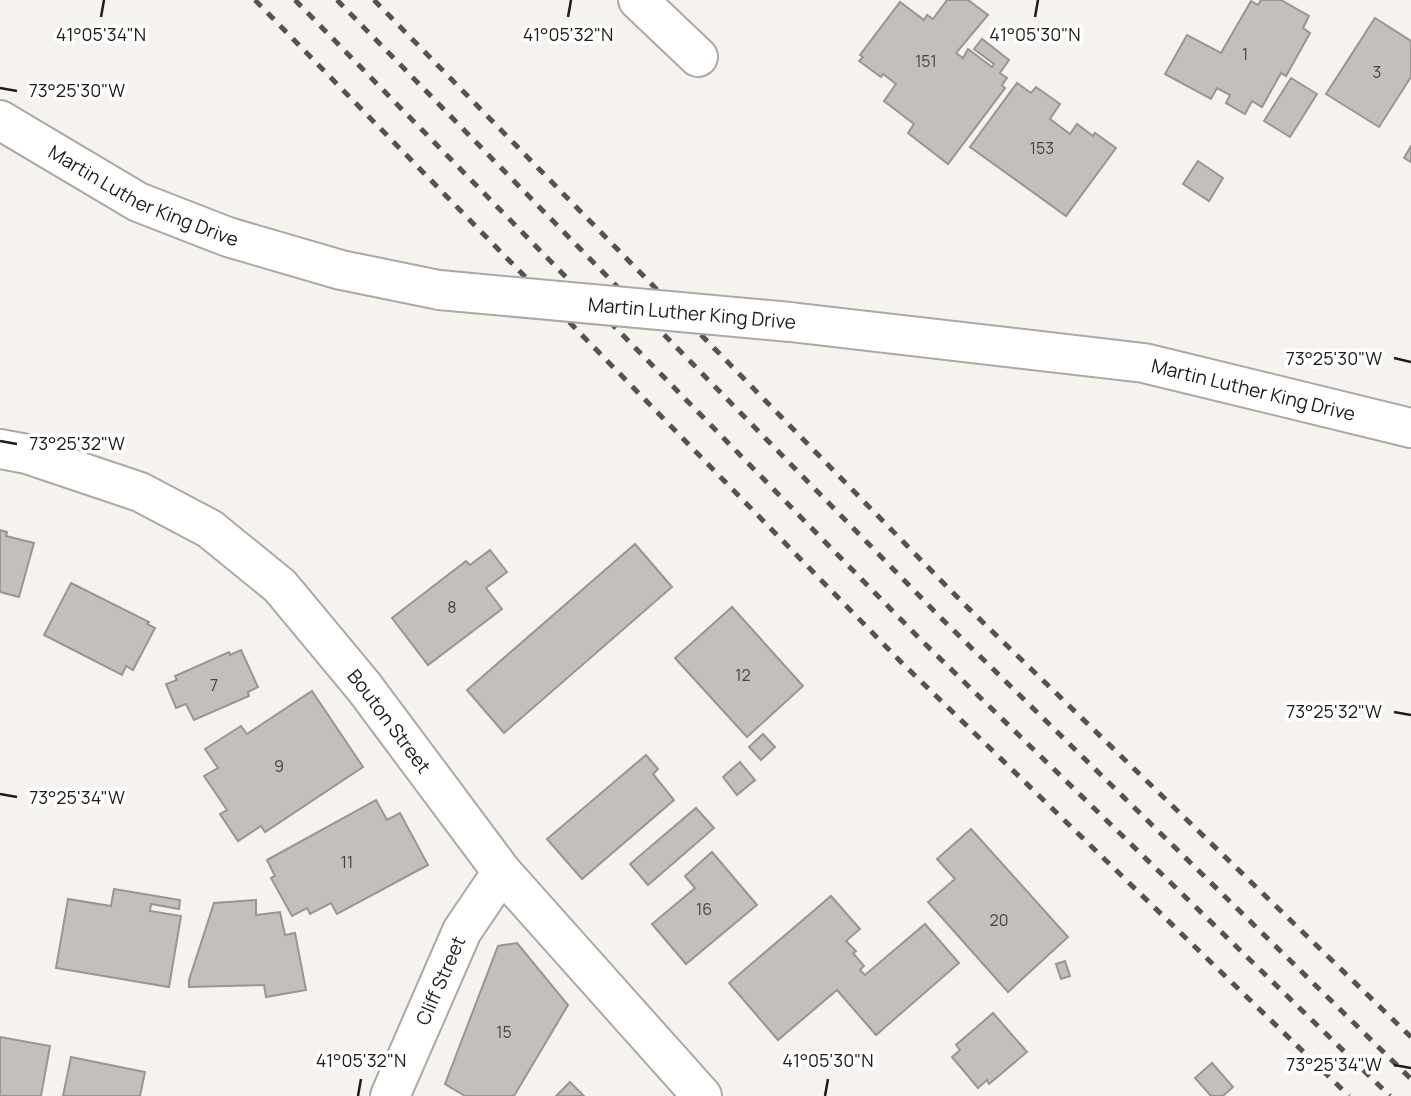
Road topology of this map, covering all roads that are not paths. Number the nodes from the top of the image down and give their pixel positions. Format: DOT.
graph roads {
  1 [pos="638,0"];
  2 [pos="698,57"];
  3 [pos="0,120"];
  4 [pos="1411,428"];
  5 [pos="0,449"];
  6 [pos="502,872"];
  7 [pos="390,1096"];
  8 [pos="702,1096"];
  1 -- 2 [label="main road"];
  3 -- 4 [label="main road, Martin Luther King Drive, bridge"];
  5 -- 6 [label="main road, Bouton Street"];
  6 -- 7 [label="main road, Cliff Street"];
  6 -- 8 [label="main road, Bouton Street"];
}
